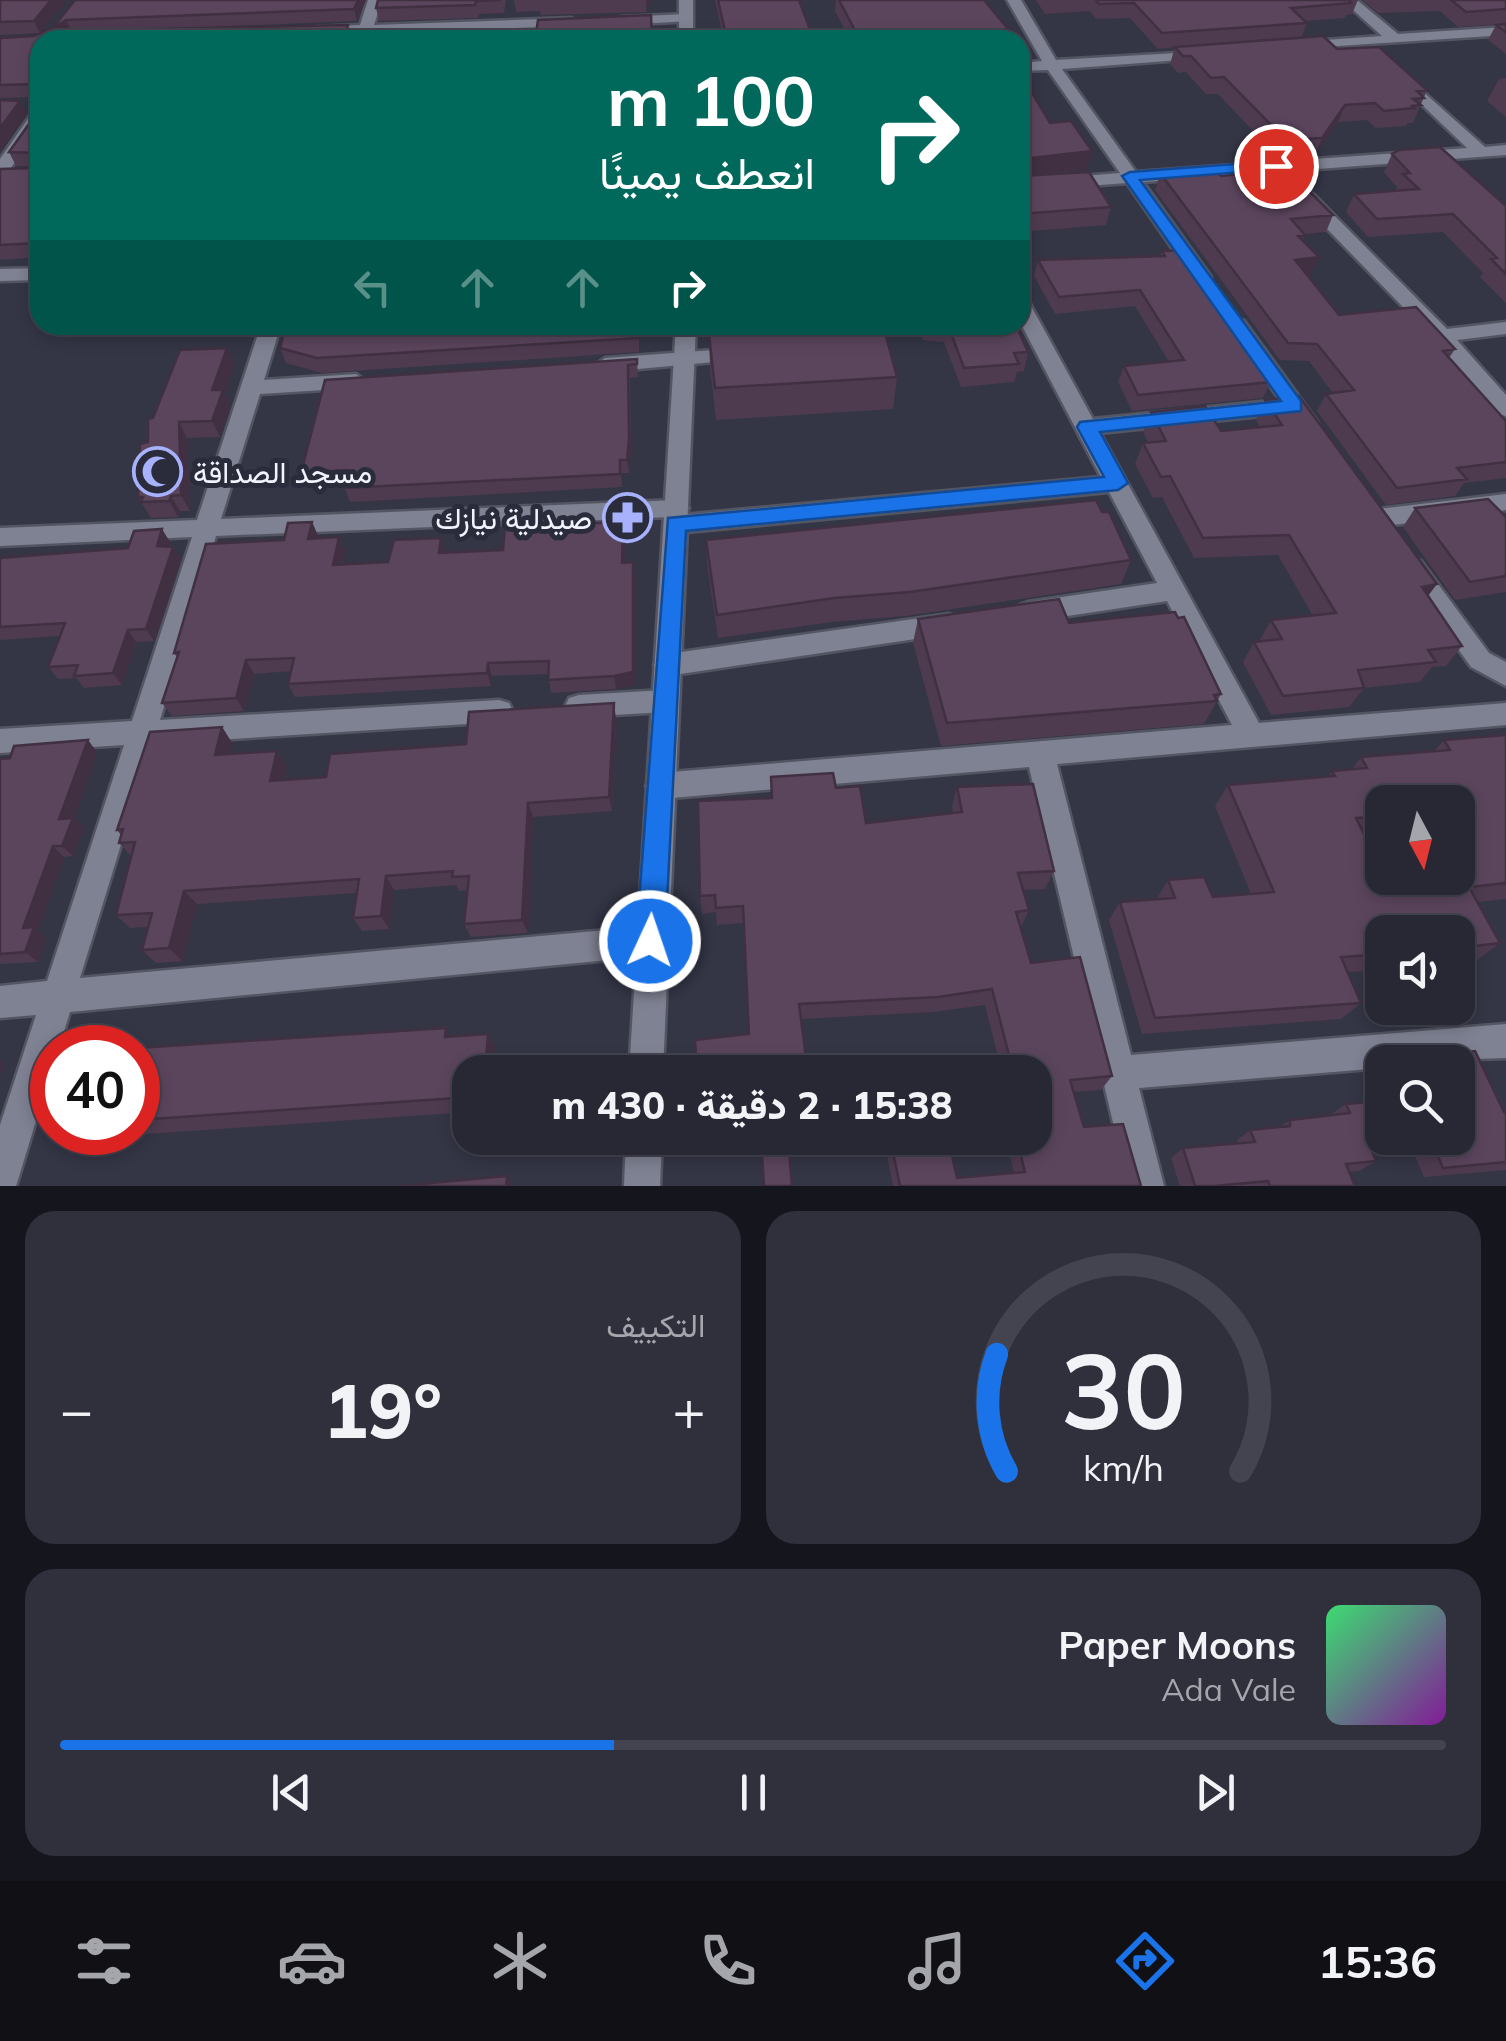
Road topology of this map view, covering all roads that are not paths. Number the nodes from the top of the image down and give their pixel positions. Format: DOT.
graph roads {
  1 [pos="375,0"];
  2 [pos="686,0"];
  3 [pos="1014,0"];
  4 [pos="1349,0"];
  5 [pos="686,18"];
  6 [pos="613,21"];
  7 [pos="594,22"];
  8 [pos="366,30"];
  9 [pos="535,30"];
  10 [pos="686,30"];
  11 [pos="1506,31"];
  12 [pos="1392,38"];
  13 [pos="1361,40"];
  14 [pos="1274,48"];
  15 [pos="1221,52"];
  16 [pos="1374,52"];
  17 [pos="1052,65"];
  18 [pos="1388,65"];
  19 [pos="1030,66"];
  20 [pos="30,119"];
  21 [pos="1506,150"];
  22 [pos="1481,152"];
  23 [pos="1443,156"];
  24 [pos="1276,166"];
  25 [pos="0,174"];
  26 [pos="27,175"];
  27 [pos="1130,176"];
  28 [pos="1468,176"];
  29 [pos="1030,185"];
  30 [pos="30,274"];
  31 [pos="0,276"];
  32 [pos="1030,322"];
  33 [pos="1506,328"];
  34 [pos="269,335"];
  35 [pos="686,335"];
  36 [pos="1442,336"];
  37 [pos="765,351"];
  38 [pos="686,359"];
  39 [pos="588,366"];
  40 [pos="370,380"];
  41 [pos="251,388"];
  42 [pos="1294,406"];
  43 [pos="1506,408"];
  44 [pos="1087,427"];
  45 [pos="1316,434"];
  46 [pos="1118,483"];
  47 [pos="1506,502"];
  48 [pos="676,516"];
  49 [pos="206,525"];
  50 [pos="0,536"];
  51 [pos="1171,591"];
  52 [pos="667,665"];
  53 [pos="1506,675"];
  54 [pos="665,702"];
  55 [pos="1506,714"];
  56 [pos="144,732"];
  57 [pos="1252,736"];
  58 [pos="0,741"];
  59 [pos="1040,754"];
  60 [pos="660,786"];
  61 [pos="650,941"];
  62 [pos="60,996"];
  63 [pos="0,1002"];
  64 [pos="1506,1041"];
  65 [pos="647,1055"];
  66 [pos="1120,1073"];
  67 [pos="643,1155"];
  68 [pos="0,1180"];
  69 [pos="642,1186"];
  70 [pos="1146,1186"];
  1 -- 8 [label="street"];
  2 -- 5 [label="street"];
  3 -- 17 [label="street"];
  4 -- 12 [label="street"];
  5 -- 6 [label="street"];
  5 -- 10 [label="street"];
  7 -- 9 [label="street"];
  11 -- 12 [label="street"];
  12 -- 13 [label="street"];
  13 -- 14 [label="street"];
  13 -- 16 [label="street"];
  15 -- 17 [label="street"];
  17 -- 19 [label="street"];
  17 -- 27 [label="street"];
  18 -- 22 [label="street"];
  20 -- 25 [label="street"];
  21 -- 22 [label="street"];
  22 -- 23 [label="street"];
  23 -- 24 [label="street"];
  23 -- 28 [label="street"];
  24 -- 27 [label="street"];
  24 -- 36 [label="street"];
  25 -- 26 [label="street"];
  27 -- 29 [label="street"];
  27 -- 42 [label="street"];
  30 -- 31 [label="street"];
  32 -- 44 [label="street"];
  33 -- 36 [label="street"];
  34 -- 41 [label="street"];
  35 -- 38 [label="street"];
  36 -- 43 [label="street"];
  37 -- 38 [label="street"];
  38 -- 39 [label="street"];
  38 -- 48 [label="street"];
  40 -- 41 [label="street"];
  41 -- 49 [label="street"];
  42 -- 44 [label="street"];
  42 -- 45 [label="street"];
  44 -- 46 [label="street"];
  46 -- 48 [label="street"];
  46 -- 51 [label="street"];
  47 -- 53 [label="street"];
  48 -- 49 [label="street"];
  48 -- 52 [label="street"];
  49 -- 50 [label="street"];
  49 -- 56 [label="street"];
  51 -- 52 [label="street"];
  51 -- 57 [label="street"];
  52 -- 54 [label="street"];
  54 -- 56 [label="street"];
  54 -- 60 [label="street"];
  55 -- 57 [label="street"];
  56 -- 58 [label="street"];
  56 -- 62 [label="street"];
  57 -- 59 [label="street"];
  59 -- 60 [label="street"];
  59 -- 66 [label="street"];
  60 -- 61 [label="street"];
  61 -- 62 [label="street"];
  61 -- 65 [label="street"];
  62 -- 63 [label="street"];
  62 -- 68 [label="street"];
  64 -- 66 [label="street"];
  66 -- 70 [label="street"];
  67 -- 69 [label="street"];
}
